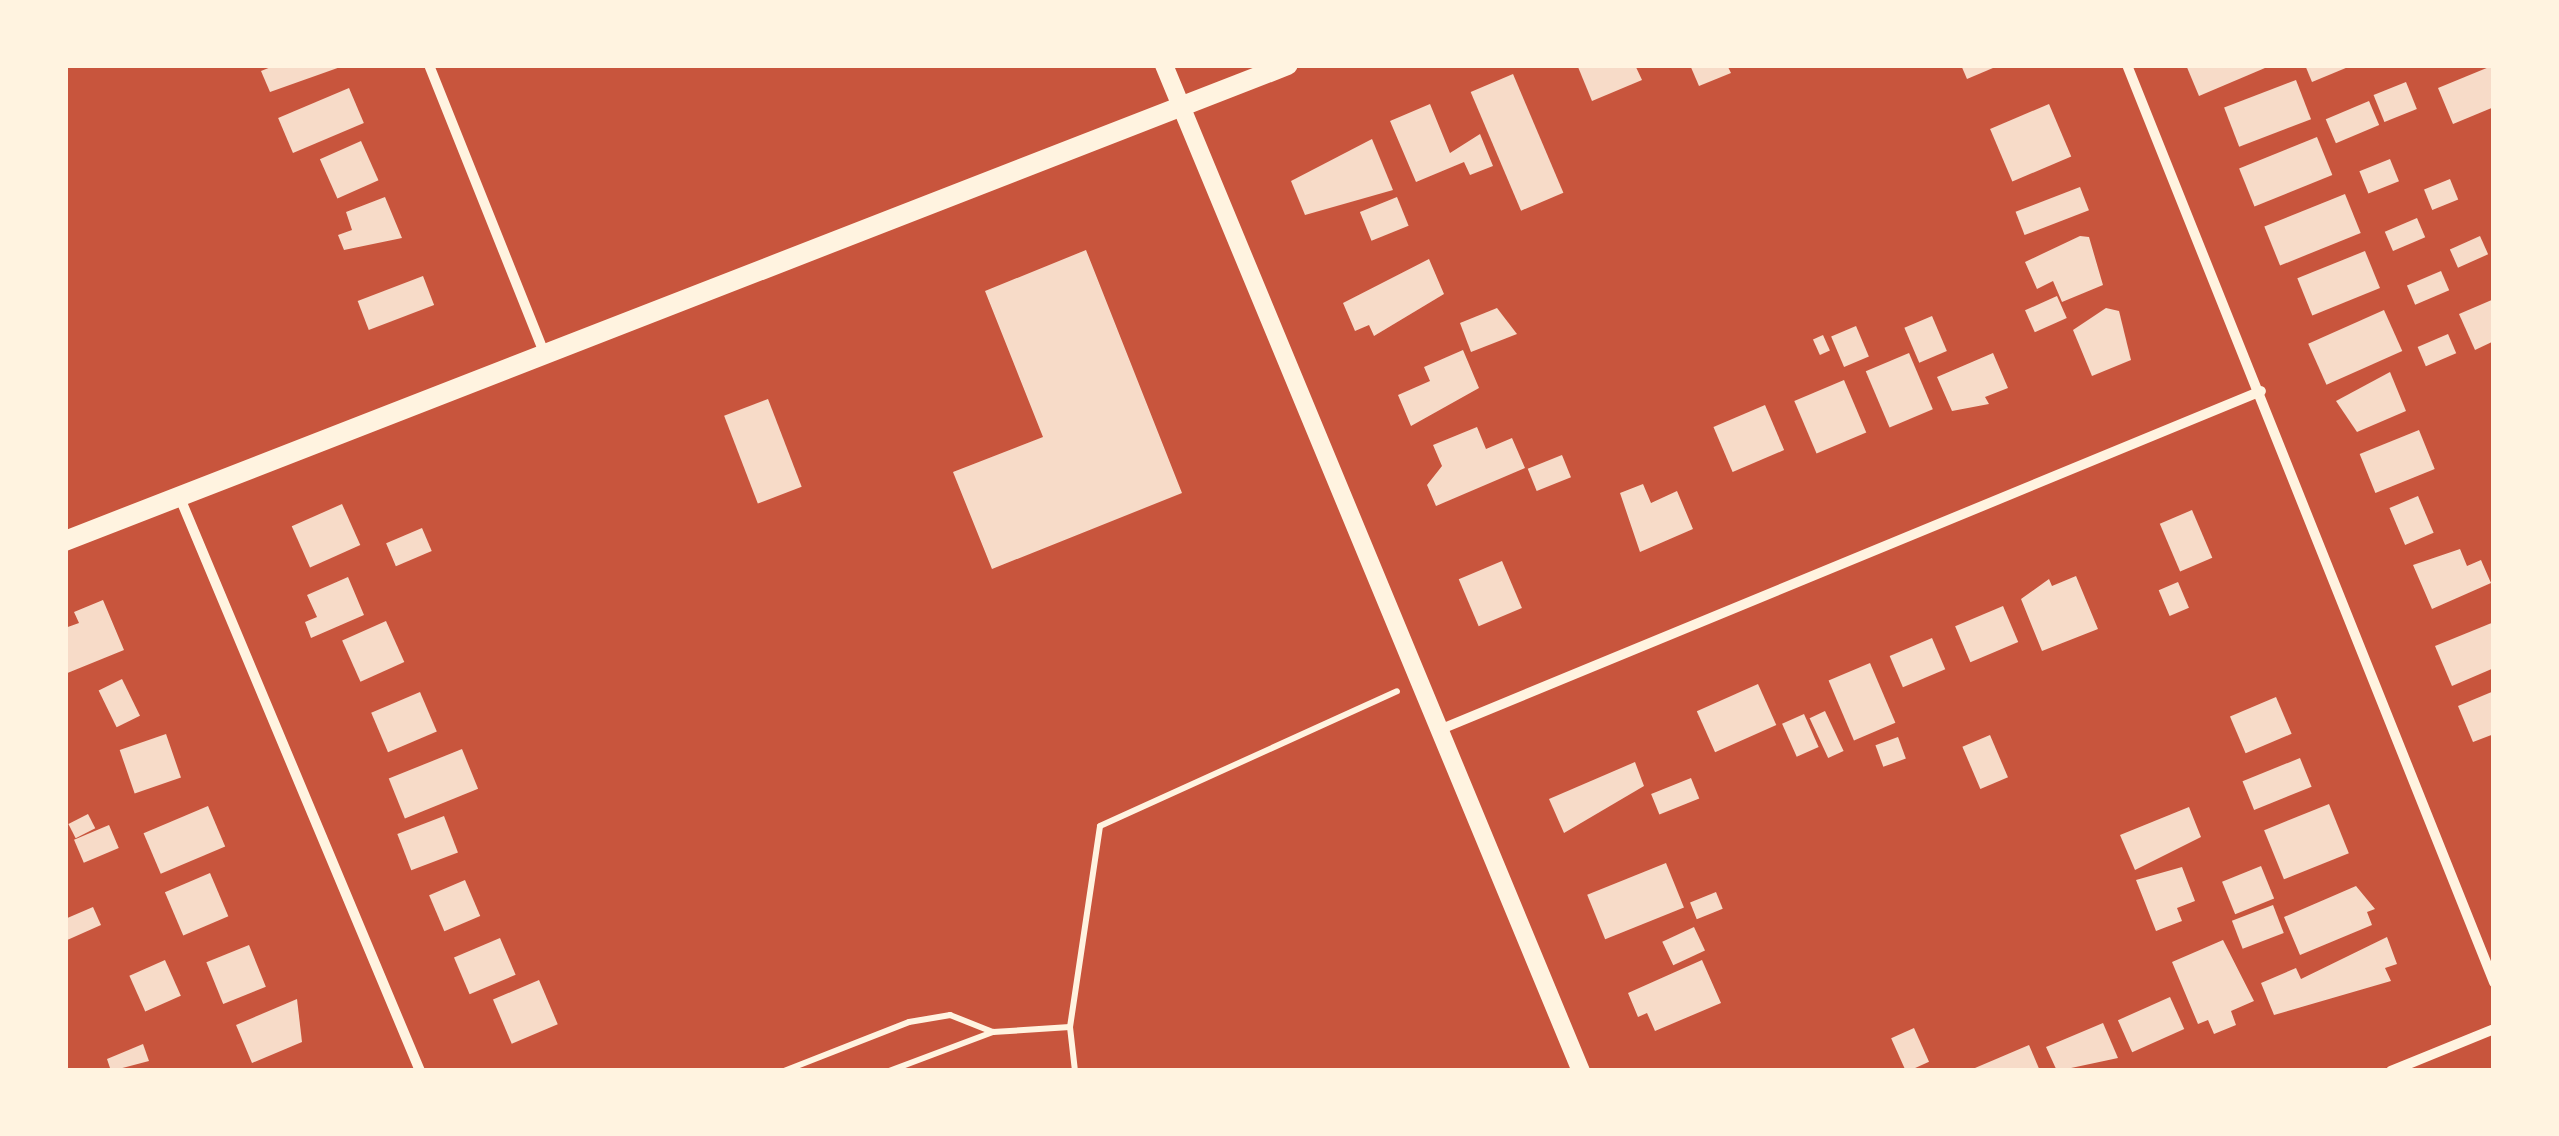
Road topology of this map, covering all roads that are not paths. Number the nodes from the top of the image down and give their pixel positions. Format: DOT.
graph roads {
  1 [pos="429,65"];
  2 [pos="1164,65"];
  3 [pos="1288,65"];
  4 [pos="2128,65"];
  5 [pos="1182,106"];
  6 [pos="544,353"];
  7 [pos="2260,391"];
  8 [pos="180,498"];
  9 [pos="65,540"];
  10 [pos="1438,731"];
  11 [pos="2494,982"];
  12 [pos="2494,1029"];
  13 [pos="420,1071"];
  14 [pos="1581,1071"];
  15 [pos="2391,1071"];
  1 -- 6 [label="street"];
  2 -- 5 [label="street"];
  3 -- 5 [label="main road"];
  4 -- 7 [label="street"];
  5 -- 6 [label="main road"];
  5 -- 10 [label="street"];
  6 -- 8 [label="main road"];
  7 -- 10 [label="street"];
  7 -- 11 [label="street"];
  8 -- 9 [label="main road"];
  8 -- 13 [label="street"];
  10 -- 14 [label="street"];
  12 -- 15 [label="street"];
}
